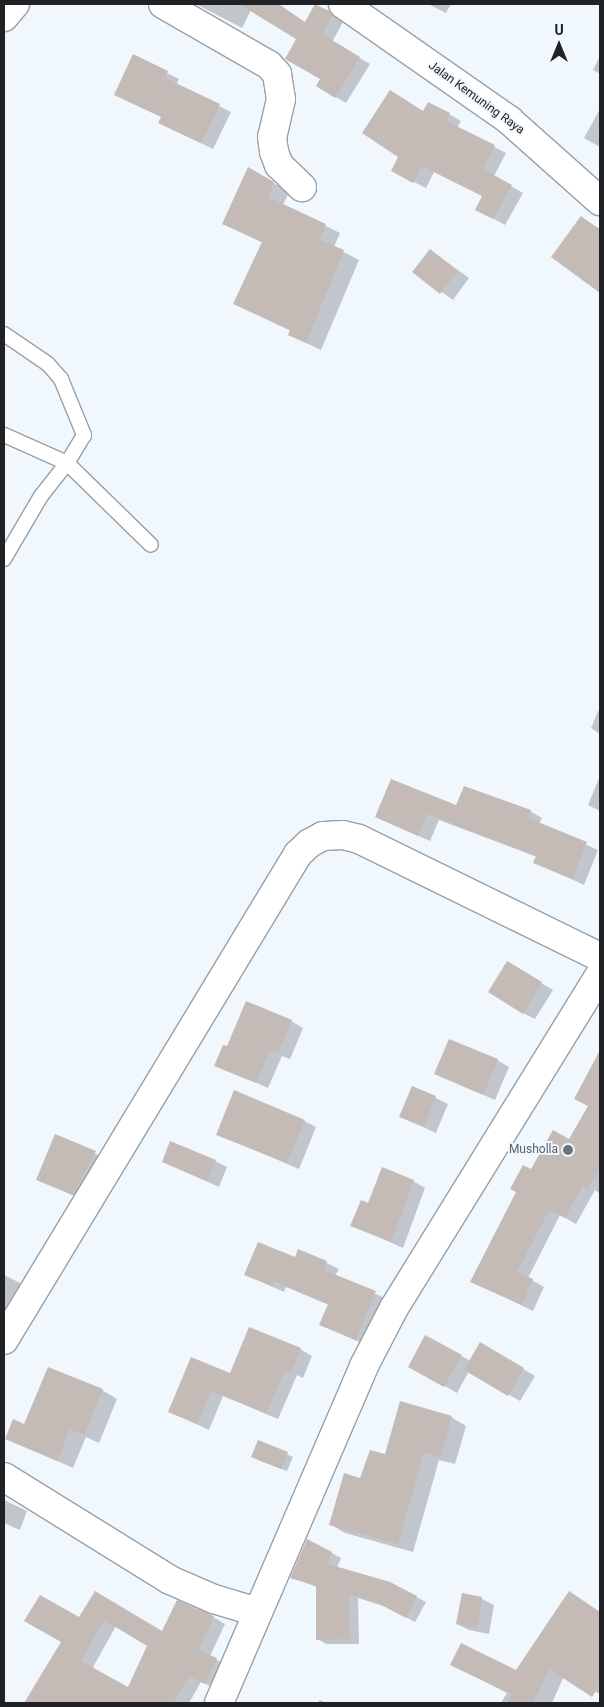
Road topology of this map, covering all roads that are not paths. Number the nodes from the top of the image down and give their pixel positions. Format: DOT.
graph roads {
  1 [pos="15,4"];
  2 [pos="163,4"];
  3 [pos="343,4"];
  4 [pos="4,16"];
  5 [pos="302,186"];
  6 [pos="600,201"];
  7 [pos="4,334"];
  8 [pos="4,435"];
  9 [pos="67,463"];
  10 [pos="9,539"];
  11 [pos="151,545"];
  12 [pos="4,559"];
  13 [pos="600,957"];
  14 [pos="600,974"];
  15 [pos="4,1340"];
  16 [pos="4,1477"];
  17 [pos="257,1612"];
  18 [pos="219,1703"];
  1 -- 4 [label="street"];
  2 -- 5 [label="street"];
  3 -- 6 [label="street, Jalan Kemuning Raya"];
  7 -- 9 [label="lane"];
  8 -- 9 [label="lane"];
  9 -- 10 [label="lane"];
  9 -- 11 [label="lane"];
  10 -- 12 [label="lane"];
  13 -- 15 [label="street"];
  14 -- 17 [label="street"];
  16 -- 17 [label="street"];
  17 -- 18 [label="street"];
}
